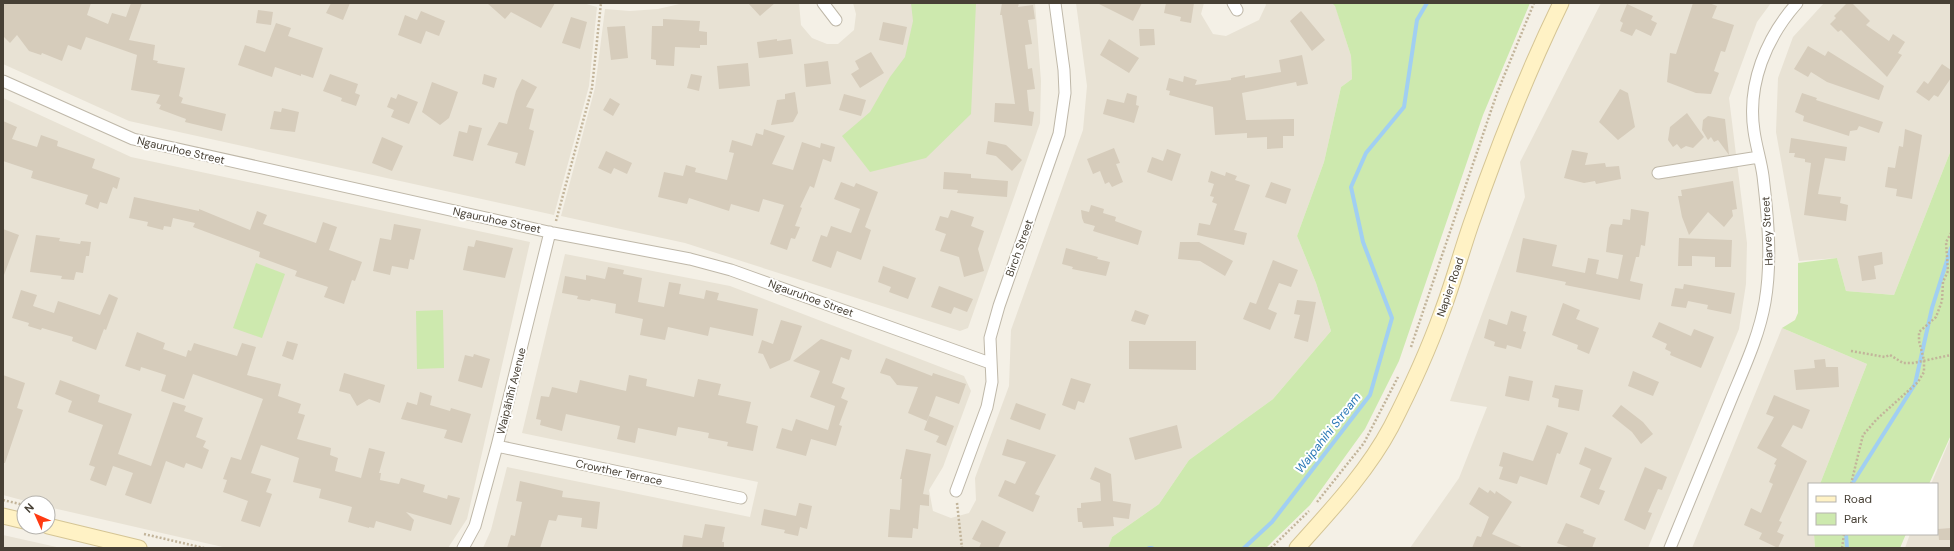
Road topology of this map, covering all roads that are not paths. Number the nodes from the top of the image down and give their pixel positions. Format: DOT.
graph roads {
  1 [pos="823,3"];
  2 [pos="1056,3"];
  3 [pos="1561,3"];
  4 [pos="1796,3"];
  5 [pos="836,20"];
  6 [pos="3,81"];
  7 [pos="1759,157"];
  8 [pos="1658,173"];
  9 [pos="552,232"];
  10 [pos="990,363"];
  11 [pos="497,446"];
  12 [pos="956,491"];
  13 [pos="741,498"];
  14 [pos="3,516"];
  15 [pos="16,519"];
  16 [pos="56,528"];
  17 [pos="139,548"];
  18 [pos="463,548"];
  19 [pos="1298,548"];
  20 [pos="1670,548"];
  1 -- 5 [label="street"];
  2 -- 10 [label="street, Birch Street"];
  3 -- 19 [label="main road, Napier Road"];
  4 -- 7 [label="street, Harvey Street"];
  6 -- 9 [label="street, Ngauruhoe Street"];
  7 -- 8 [label="street"];
  7 -- 20 [label="street, Harvey Street"];
  9 -- 10 [label="street, Ngauruhoe Street"];
  9 -- 11 [label="street, Waipāhīhī Avenue"];
  10 -- 12 [label="street, Birch Street"];
  11 -- 13 [label="street, Crowther Terrace"];
  11 -- 18 [label="street, Waipāhīhī Avenue"];
  14 -- 15 [label="main road"];
  16 -- 17 [label="main road"];
}
